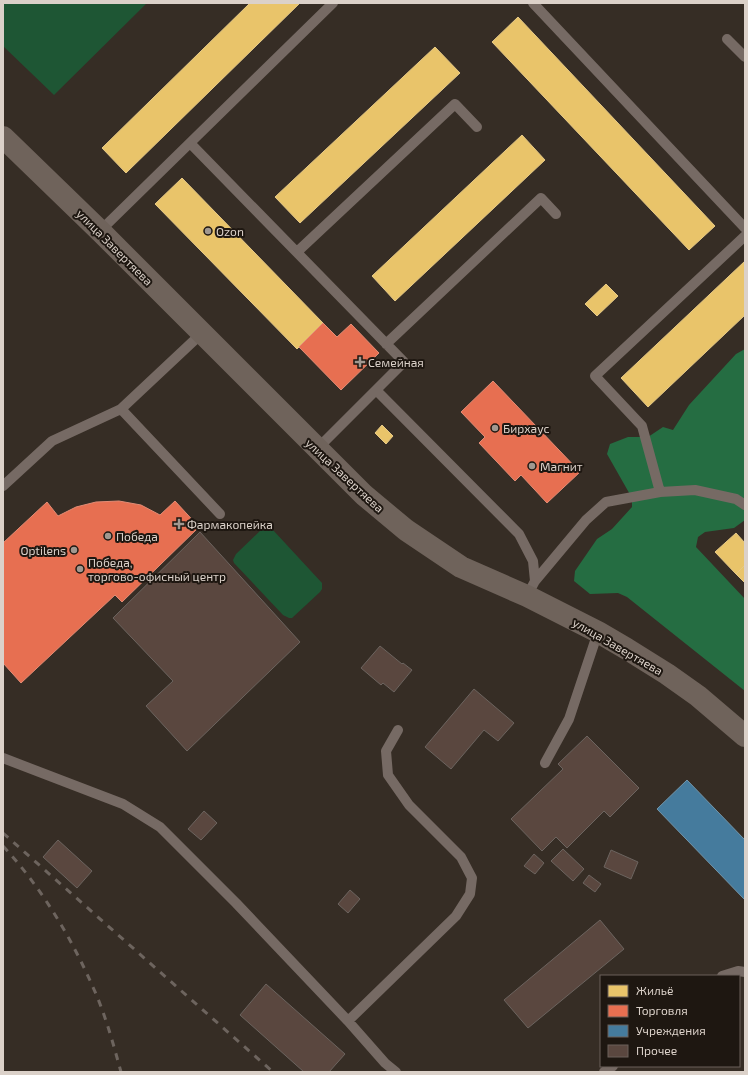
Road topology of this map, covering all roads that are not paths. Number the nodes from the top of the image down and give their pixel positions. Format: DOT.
graph roads {
  1 [pos="333,3"];
  2 [pos="533,3"];
  3 [pos="727,38"];
  4 [pos="745,57"];
  5 [pos="477,127"];
  6 [pos="3,137"];
  7 [pos="190,143"];
  8 [pos="556,214"];
  9 [pos="745,228"];
  10 [pos="100,231"];
  11 [pos="745,236"];
  12 [pos="297,252"];
  13 [pos="202,332"];
  14 [pos="386,344"];
  15 [pos="377,391"];
  16 [pos="121,409"];
  17 [pos="317,449"];
  18 [pos="3,486"];
  19 [pos="660,492"];
  20 [pos="745,505"];
  21 [pos="220,514"];
  22 [pos="531,589"];
  23 [pos="598,632"];
  24 [pos="398,730"];
  25 [pos="745,736"];
  26 [pos="3,758"];
  27 [pos="545,763"];
  28 [pos="745,972"];
  29 [pos="725,975"];
  30 [pos="348,1021"];
  31 [pos="385,1068"];
  32 [pos="396,1072"];
  1 -- 7 [label="lane"];
  2 -- 9 [label="lane"];
  3 -- 4 [label="lane"];
  5 -- 12 [label="lane"];
  6 -- 10 [label="main road, улица Завертяева"];
  7 -- 10 [label="lane"];
  7 -- 12 [label="lane"];
  8 -- 14 [label="lane"];
  10 -- 13 [label="main road, улица Завертяева"];
  11 -- 19 [label="lane"];
  12 -- 14 [label="lane"];
  13 -- 16 [label="lane"];
  13 -- 17 [label="main road, улица Завертяева"];
  14 -- 15 [label="lane"];
  15 -- 17 [label="lane"];
  15 -- 22 [label="lane"];
  16 -- 18 [label="lane"];
  16 -- 21 [label="lane"];
  17 -- 22 [label="main road, улица Завертяева"];
  19 -- 20 [label="lane"];
  19 -- 22 [label="lane"];
  22 -- 23 [label="main road, улица Завертяева"];
  23 -- 25 [label="main road, улица Завертяева"];
  23 -- 27 [label="lane"];
  24 -- 30 [label="lane"];
  26 -- 30 [label="lane"];
  28 -- 29 [label="lane"];
  30 -- 31 [label="lane"];
  31 -- 32 [label="lane"];
}
